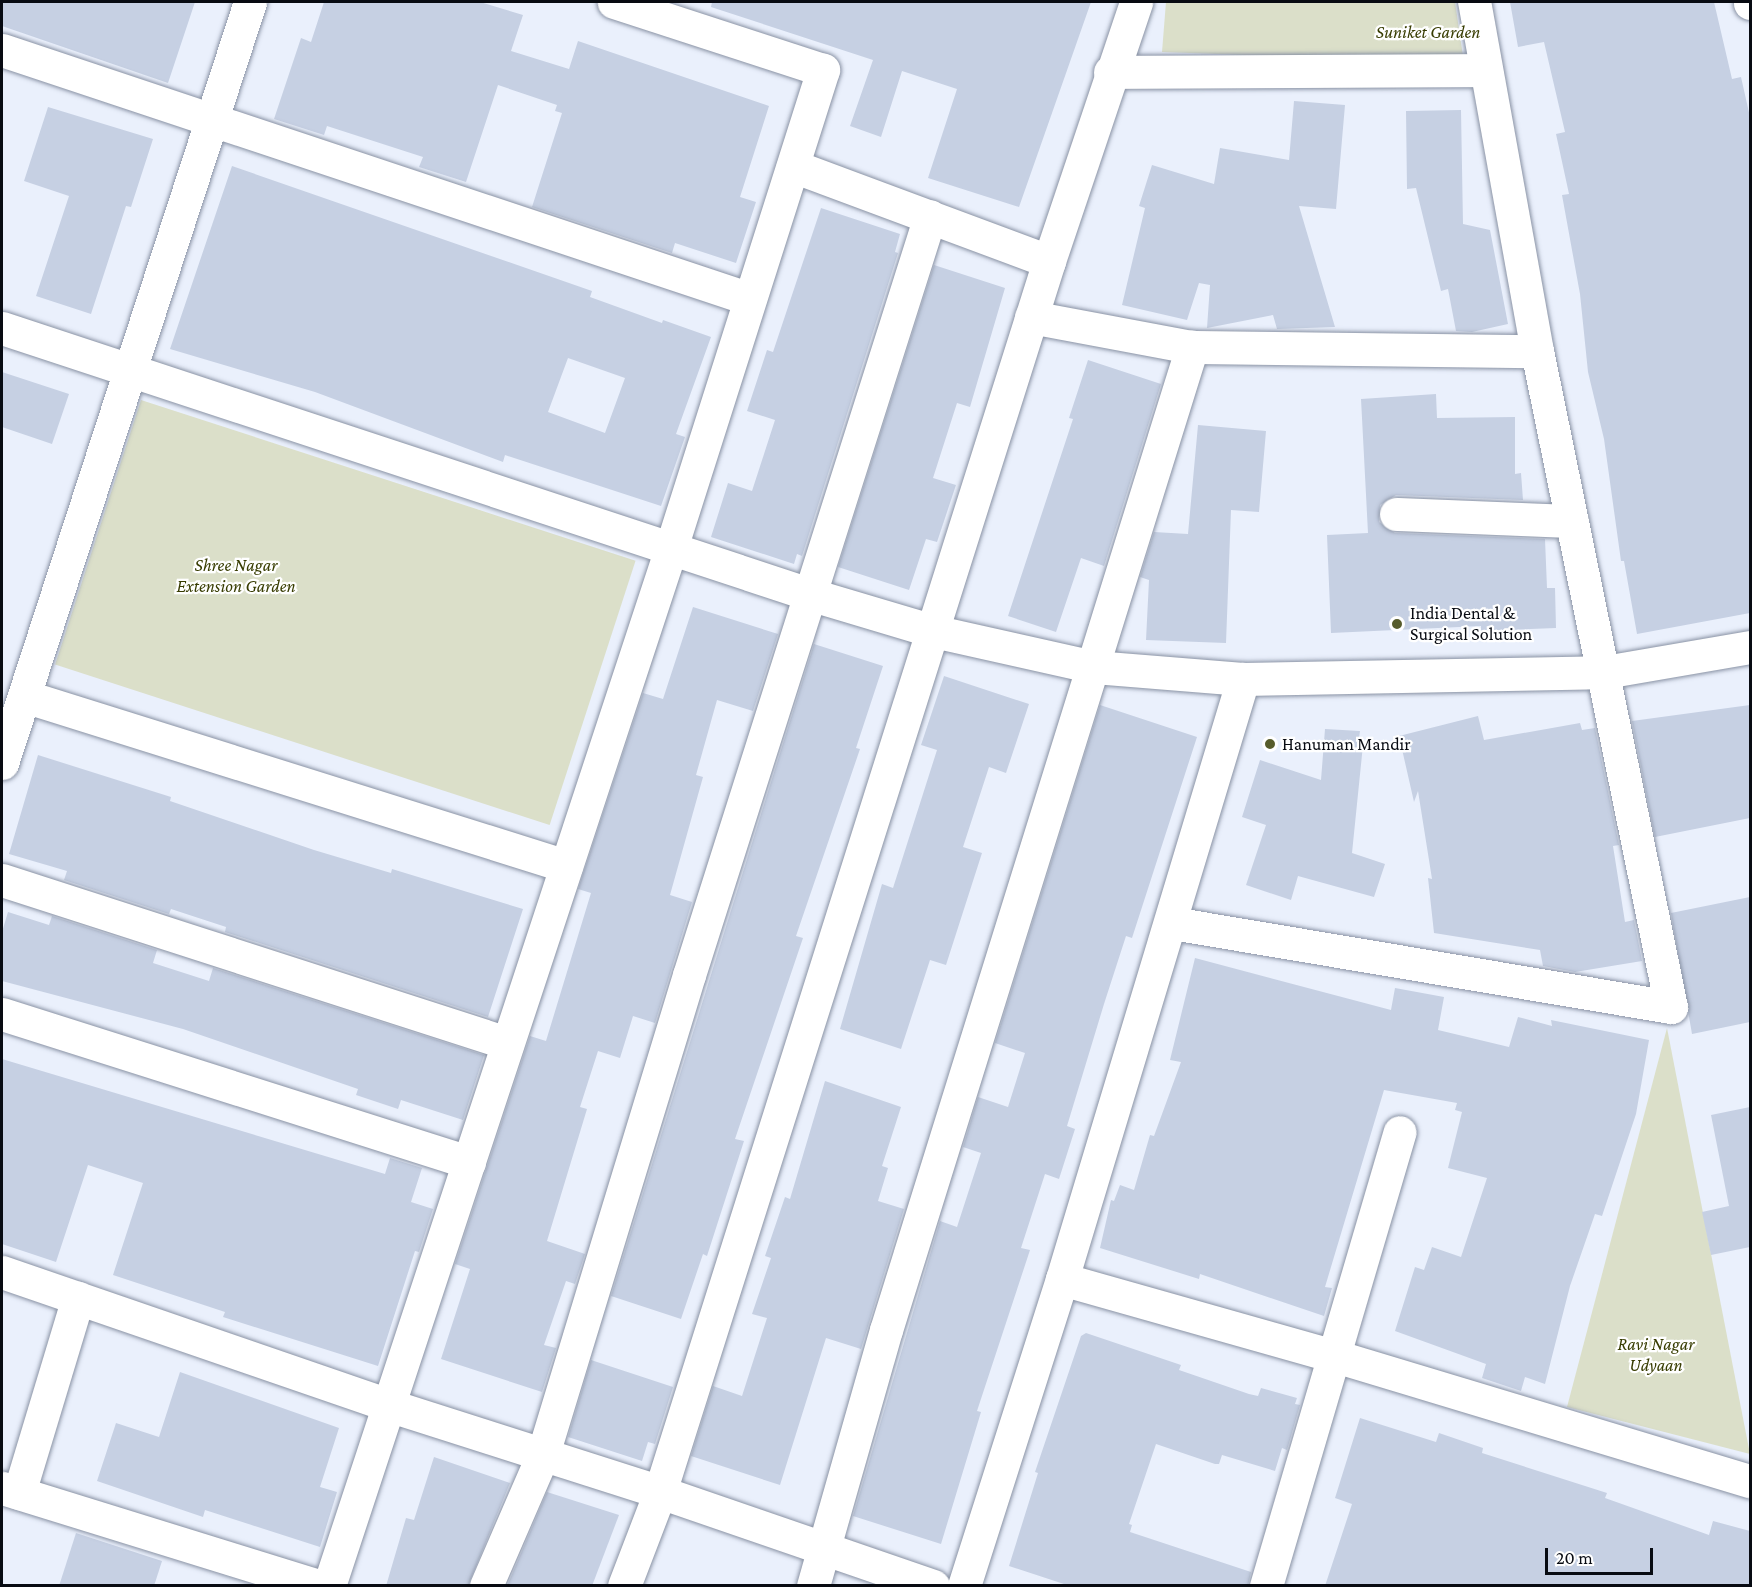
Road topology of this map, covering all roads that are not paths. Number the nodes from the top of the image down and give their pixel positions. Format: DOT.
graph roads {
  1 [pos="250,2"];
  2 [pos="615,2"];
  3 [pos="1136,2"];
  4 [pos="1474,2"];
  5 [pos="2,50"];
  6 [pos="1486,70"];
  7 [pos="1110,72"];
  8 [pos="212,117"];
  9 [pos="793,166"];
  10 [pos="930,216"];
  11 [pos="1049,261"];
  12 [pos="750,299"];
  13 [pos="1032,317"];
  14 [pos="2,328"];
  15 [pos="1192,346"];
  16 [pos="1537,351"];
  17 [pos="130,370"];
  18 [pos="1396,514"];
  19 [pos="1572,521"];
  20 [pos="671,548"];
  21 [pos="810,594"];
  22 [pos="933,631"];
  23 [pos="1750,648"];
  24 [pos="1094,667"];
  25 [pos="1605,672"];
  26 [pos="1243,679"];
  27 [pos="24,696"];
  28 [pos="2,763"];
  29 [pos="566,866"];
  30 [pos="2,880"];
  31 [pos="1172,923"];
  32 [pos="2,1014"];
  33 [pos="507,1043"];
  34 [pos="1400,1132"];
  35 [pos="469,1162"];
  36 [pos="2,1272"];
  37 [pos="1062,1279"];
  38 [pos="78,1298"];
  39 [pos="1335,1356"];
  40 [pos="388,1405"];
  41 [pos="543,1454"];
  42 [pos="1750,1481"];
  43 [pos="10,1491"];
  44 [pos="660,1492"];
  45 [pos="825,1549"];
  46 [pos="318,1586"];
  47 [pos="329,1586"];
  48 [pos="486,1586"];
  49 [pos="624,1586"];
  50 [pos="813,1586"];
  51 [pos="933,1586"];
  52 [pos="964,1586"];
  53 [pos="1266,1586"];
  1 -- 8 [label="street"];
  2 -- 9 [label="street"];
  3 -- 7 [label="street"];
  4 -- 6 [label="street"];
  5 -- 8 [label="street"];
  6 -- 7 [label="street"];
  6 -- 16 [label="street"];
  7 -- 11 [label="street"];
  8 -- 12 [label="street"];
  8 -- 17 [label="street"];
  9 -- 10 [label="street"];
  9 -- 12 [label="street"];
  10 -- 11 [label="street"];
  10 -- 21 [label="street"];
  11 -- 13 [label="street"];
  12 -- 20 [label="street"];
  13 -- 15 [label="street"];
  13 -- 22 [label="street"];
  14 -- 17 [label="street"];
  15 -- 16 [label="street"];
  15 -- 24 [label="street"];
  16 -- 19 [label="street"];
  17 -- 20 [label="street"];
  17 -- 27 [label="street"];
  18 -- 19 [label="street"];
  19 -- 25 [label="street"];
  20 -- 21 [label="street"];
  20 -- 29 [label="street"];
  21 -- 22 [label="street"];
  21 -- 41 [label="street"];
  22 -- 24 [label="street"];
  22 -- 44 [label="street"];
  23 -- 25 [label="street"];
  24 -- 26 [label="street"];
  24 -- 45 [label="street"];
  25 -- 26 [label="street"];
  25 -- 31 [label="street"];
  26 -- 31 [label="street"];
  27 -- 28 [label="street"];
  27 -- 29 [label="street"];
  29 -- 33 [label="street"];
  30 -- 33 [label="street"];
  31 -- 37 [label="street"];
  32 -- 35 [label="street"];
  33 -- 35 [label="street"];
  34 -- 39 [label="street"];
  35 -- 40 [label="street"];
  36 -- 38 [label="street"];
  37 -- 39 [label="street"];
  37 -- 52 [label="street"];
  38 -- 40 [label="street"];
  38 -- 43 [label="street"];
  39 -- 42 [label="street"];
  39 -- 53 [label="street"];
  40 -- 41 [label="street"];
  40 -- 47 [label="street"];
  41 -- 44 [label="street"];
  41 -- 48 [label="street"];
  43 -- 46 [label="street"];
  44 -- 45 [label="street"];
  44 -- 49 [label="street"];
  45 -- 50 [label="street"];
  45 -- 51 [label="street"];
}
